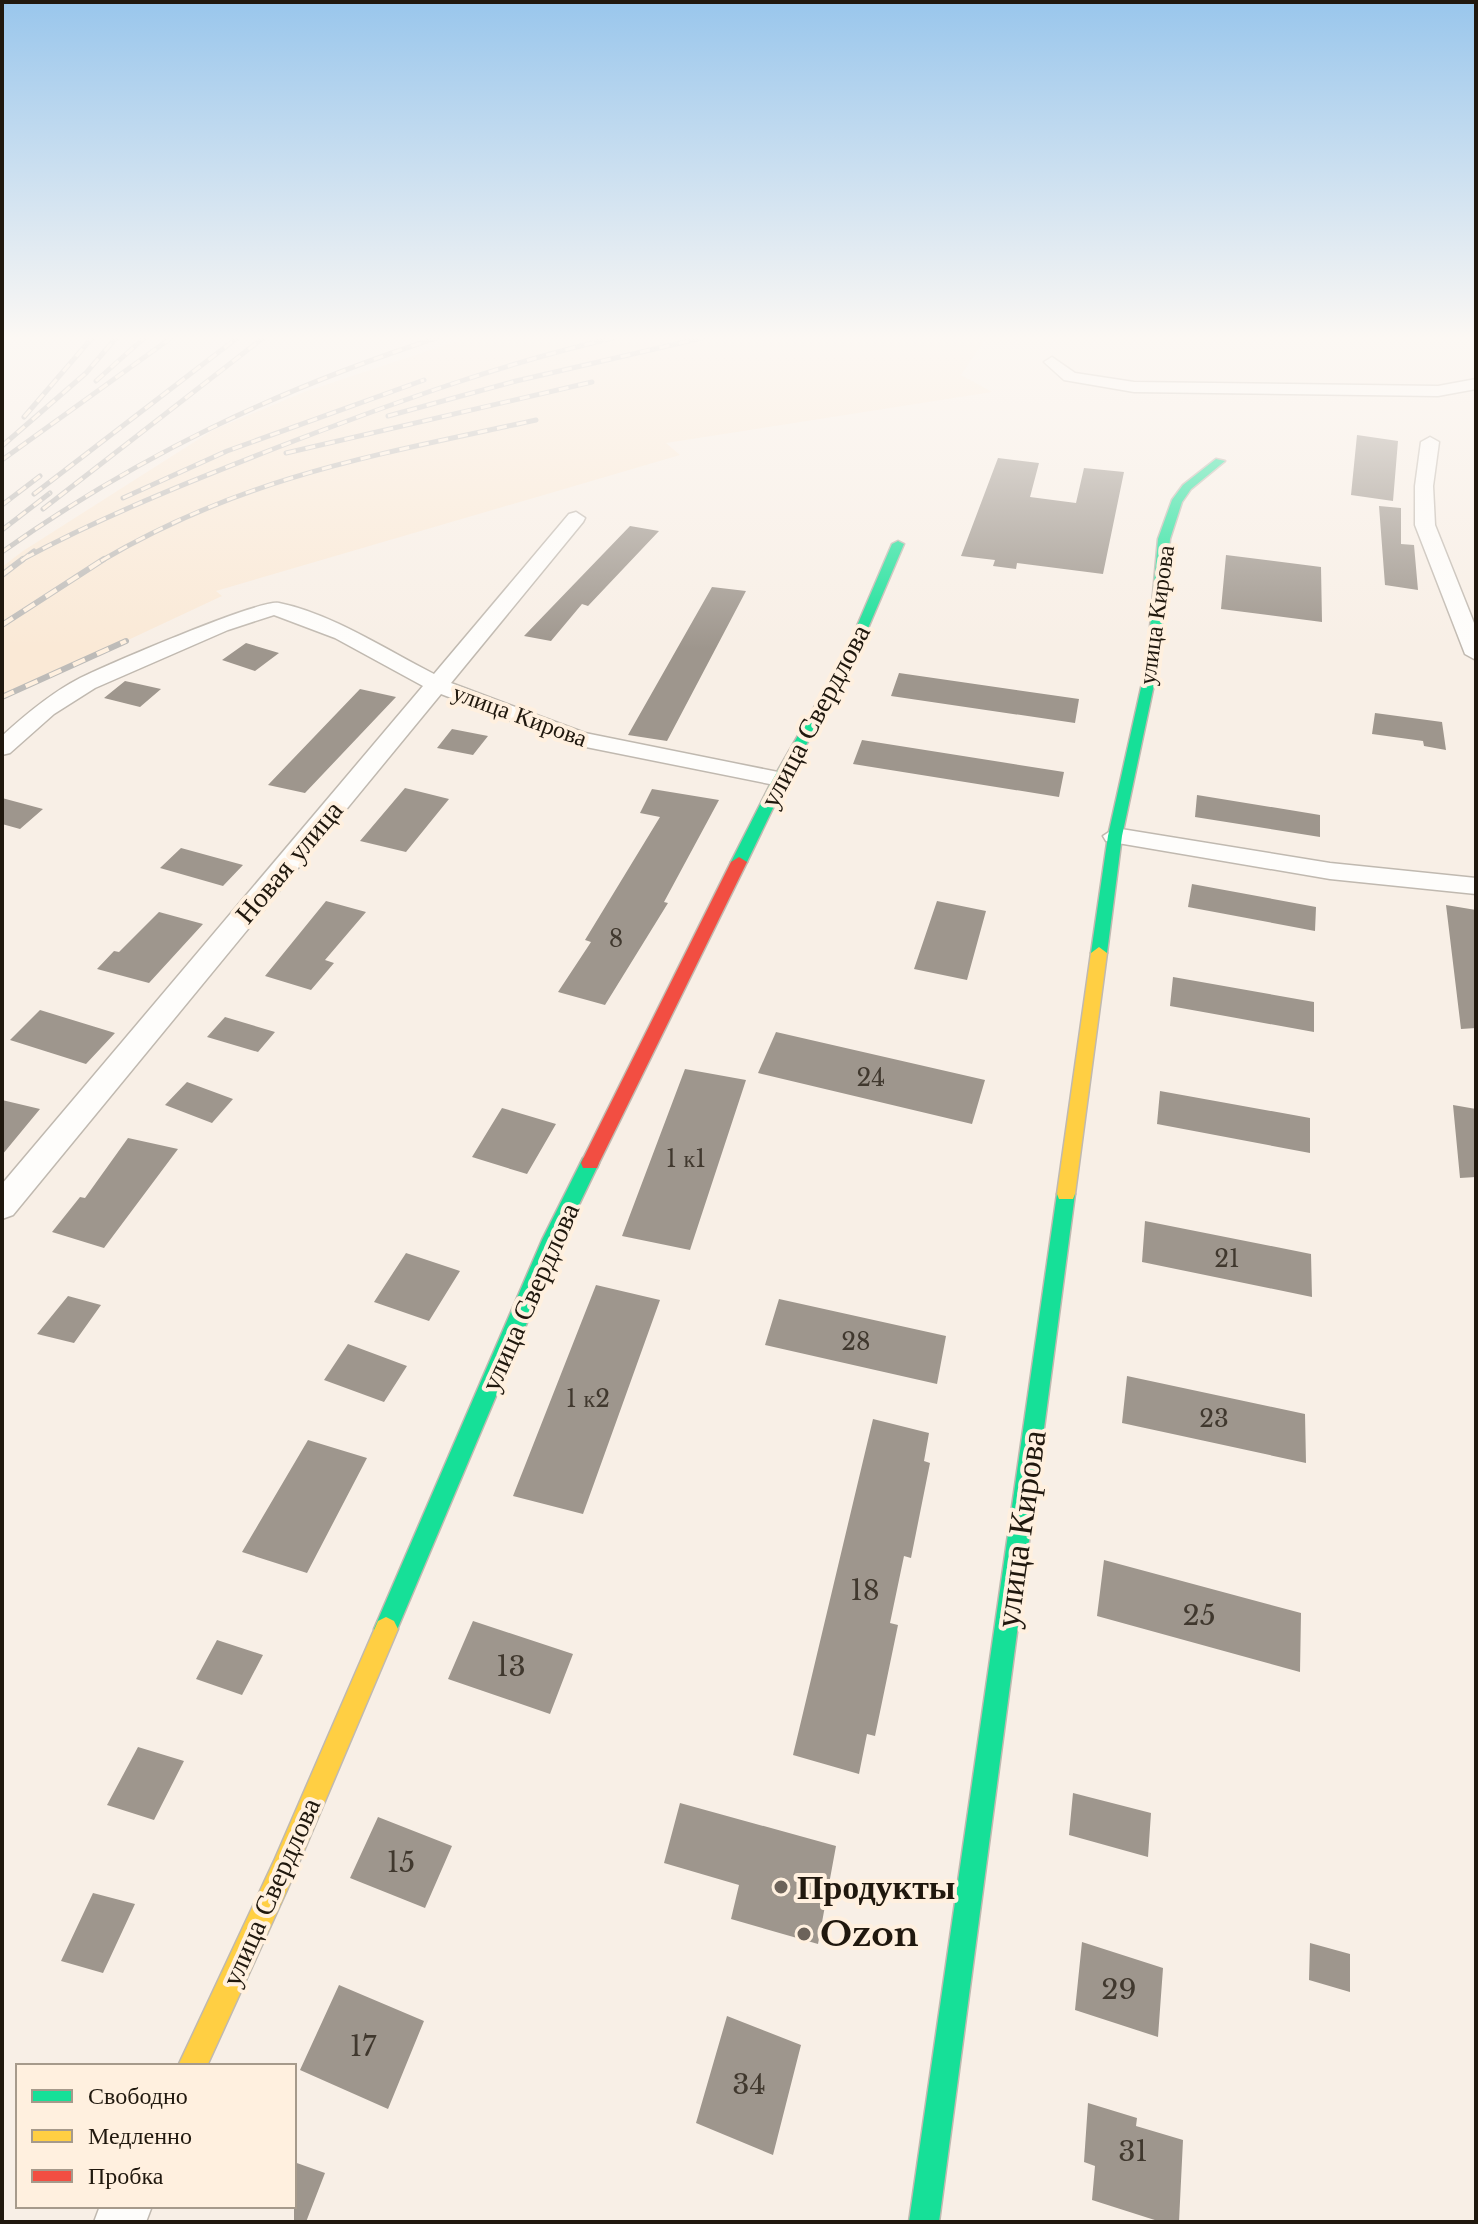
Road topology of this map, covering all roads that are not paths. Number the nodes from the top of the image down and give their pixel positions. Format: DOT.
graph roads {
  1 [pos="1430,442"];
  2 [pos="1220,461"];
  3 [pos="576,518"];
  4 [pos="898,544"];
  5 [pos="1476,654"];
  6 [pos="439,686"];
  7 [pos="2,748"];
  8 [pos="780,779"];
  9 [pos="1115,836"];
  10 [pos="1476,886"];
  11 [pos="2,1206"];
  12 [pos="193,2064"];
  13 [pos="924,2222"];
  1 -- 5 [label="street"];
  2 -- 9 [label="street, улица Кирова"];
  3 -- 6 [label="street, Новая улица"];
  4 -- 8 [label="street, улица Свердлова"];
  6 -- 7 [label="street, улица Кирова"];
  6 -- 8 [label="street, улица Кирова"];
  6 -- 11 [label="street, Новая улица"];
  8 -- 12 [label="street, улица Свердлова"];
  9 -- 10 [label="street"];
  9 -- 13 [label="street, улица Кирова"];
}
